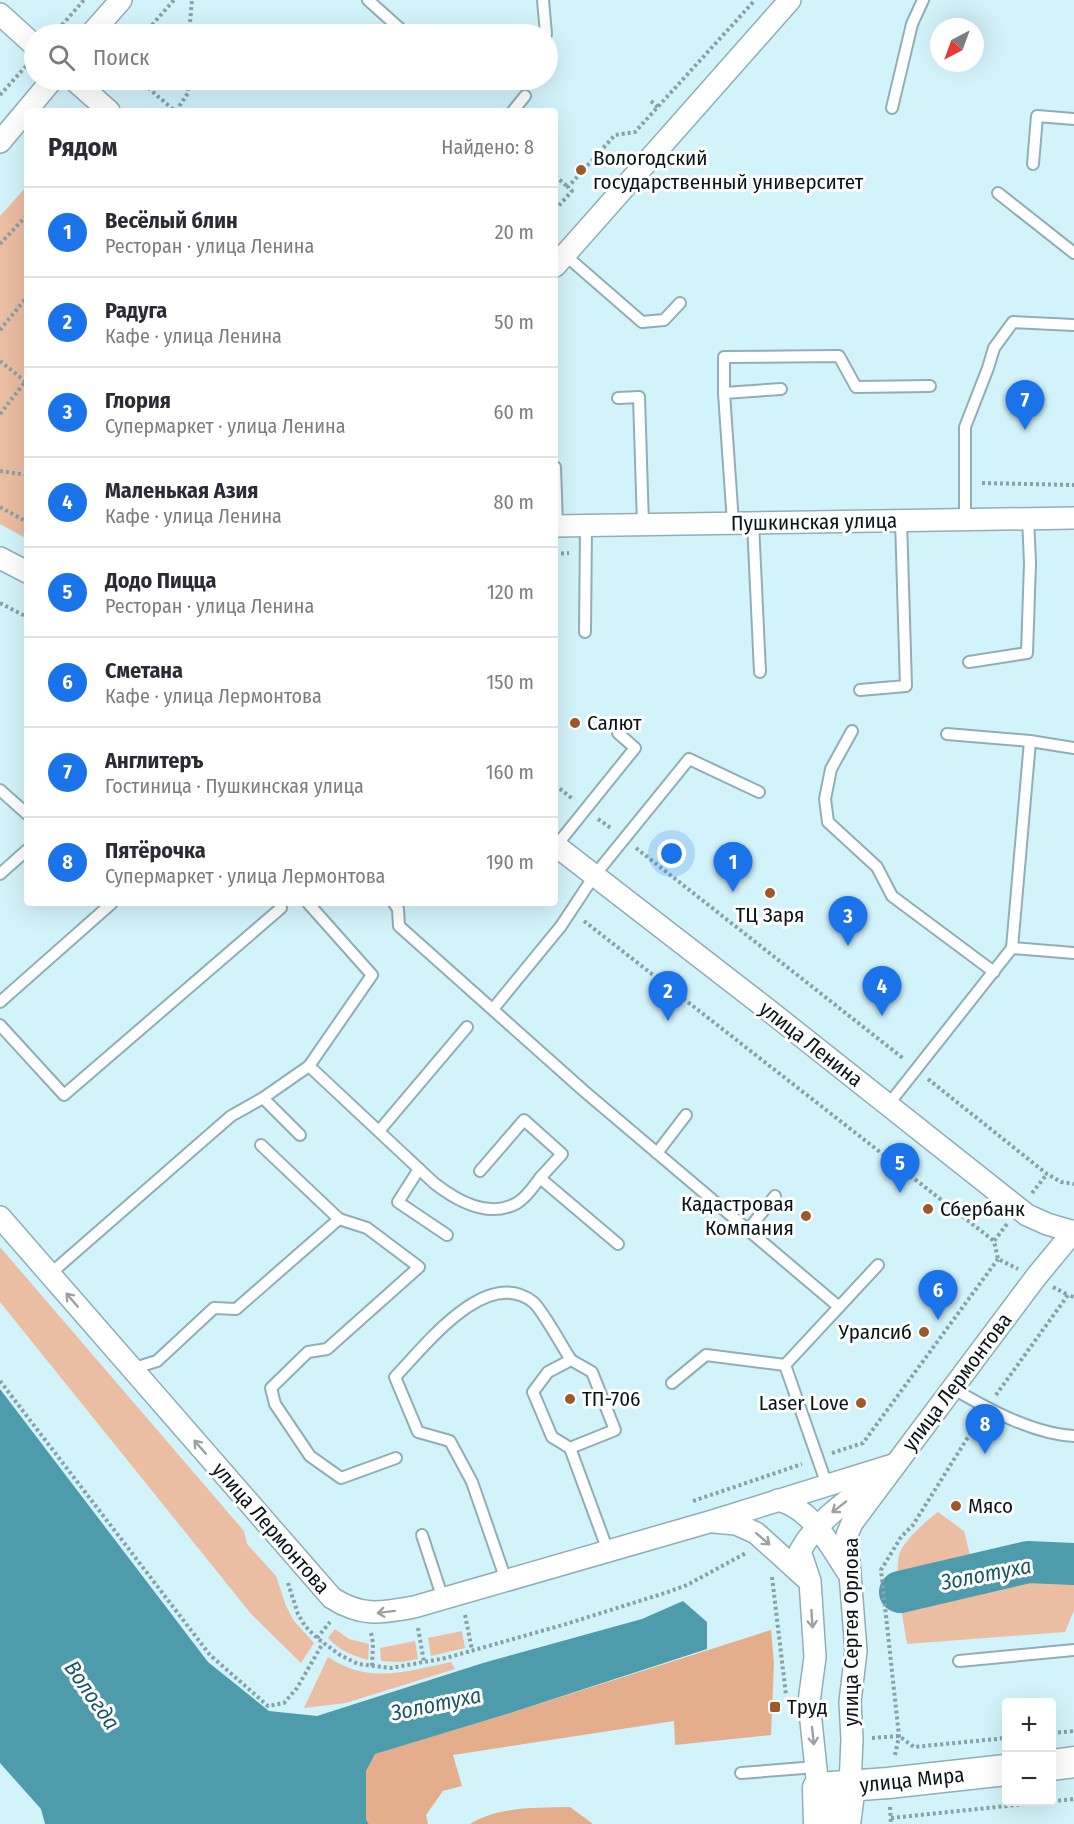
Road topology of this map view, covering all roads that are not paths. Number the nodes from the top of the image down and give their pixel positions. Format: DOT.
graph roads {
  1 [pos="121,0"];
  2 [pos="368,0"];
  3 [pos="543,0"];
  4 [pos="790,0"];
  5 [pos="923,0"];
  6 [pos="0,14"];
  7 [pos="100,24"];
  8 [pos="395,24"];
  9 [pos="545,24"];
  10 [pos="24,36"];
  11 [pos="44,90"];
  12 [pos="85,90"];
  13 [pos="525,96"];
  14 [pos="29,108"];
  15 [pos="106,108"];
  16 [pos="515,108"];
  17 [pos="892,108"];
  18 [pos="24,113"];
  19 [pos="1074,119"];
  20 [pos="0,142"];
  21 [pos="1033,164"];
  22 [pos="998,193"];
  23 [pos="1074,253"];
  24 [pos="560,261"];
  25 [pos="680,303"];
  26 [pos="1074,325"];
  27 [pos="930,386"];
  28 [pos="781,389"];
  29 [pos="724,393"];
  30 [pos="618,398"];
  31 [pos="1028,518"];
  32 [pos="1074,518"];
  33 [pos="965,519"];
  34 [pos="901,520"];
  35 [pos="743,523"];
  36 [pos="644,525"];
  37 [pos="558,526"];
  38 [pos="586,526"];
  39 [pos="0,558"];
  40 [pos="24,570"];
  41 [pos="585,632"];
  42 [pos="969,662"];
  43 [pos="760,672"];
  44 [pos="860,690"];
  45 [pos="852,731"];
  46 [pos="618,733"];
  47 [pos="947,734"];
  48 [pos="1029,741"];
  49 [pos="1074,748"];
  50 [pos="0,790"];
  51 [pos="759,792"];
  52 [pos="24,811"];
  53 [pos="558,842"];
  54 [pos="558,848"];
  55 [pos="24,853"];
  56 [pos="0,874"];
  57 [pos="594,876"];
  58 [pos="109,906"];
  59 [pos="281,906"];
  60 [pos="311,906"];
  61 [pos="396,906"];
  62 [pos="1012,948"];
  63 [pos="1074,953"];
  64 [pos="993,972"];
  65 [pos="0,1002"];
  66 [pos="493,1009"];
  67 [pos="0,1026"];
  68 [pos="467,1027"];
  69 [pos="309,1066"];
  70 [pos="263,1098"];
  71 [pos="888,1106"];
  72 [pos="686,1115"];
  73 [pos="379,1131"];
  74 [pos="300,1135"];
  75 [pos="261,1144"];
  76 [pos="657,1153"];
  77 [pos="419,1169"];
  78 [pos="480,1171"];
  79 [pos="540,1178"];
  80 [pos="775,1196"];
  81 [pos="0,1216"];
  82 [pos="339,1219"];
  83 [pos="748,1230"];
  84 [pos="1074,1232"];
  85 [pos="447,1236"];
  86 [pos="618,1244"];
  87 [pos="878,1264"];
  88 [pos="50,1274"];
  89 [pos="839,1307"];
  90 [pos="571,1360"];
  91 [pos="785,1365"];
  92 [pos="135,1372"];
  93 [pos="672,1383"];
  94 [pos="952,1388"];
  95 [pos="1074,1436"];
  96 [pos="570,1448"];
  97 [pos="396,1458"];
  98 [pos="896,1464"];
  99 [pos="827,1485"];
  100 [pos="778,1500"];
  101 [pos="709,1522"];
  102 [pos="817,1526"];
  103 [pos="422,1534"];
  104 [pos="608,1551"];
  105 [pos="850,1575"];
  106 [pos="506,1580"];
  107 [pos="810,1581"];
  108 [pos="443,1599"];
  109 [pos="1074,1650"];
  110 [pos="959,1661"];
  111 [pos="1074,1762"];
  112 [pos="1056,1764"];
  113 [pos="1002,1770"];
  114 [pos="741,1773"];
  115 [pos="817,1778"];
  116 [pos="850,1786"];
  117 [pos="819,1824"];
  118 [pos="845,1824"];
  1 -- 7 [label="street"];
  2 -- 8 [label="lane"];
  3 -- 9 [label="lane"];
  4 -- 24 [label="street"];
  5 -- 17 [label="lane"];
  6 -- 10 [label="street"];
  11 -- 14 [label="street"];
  12 -- 15 [label="street"];
  13 -- 16 [label="lane"];
  18 -- 20 [label="street"];
  19 -- 21 [label="lane"];
  22 -- 23 [label="lane"];
  24 -- 25 [label="lane"];
  26 -- 33 [label="lane"];
  27 -- 29 [label="lane"];
  28 -- 29 [label="lane"];
  29 -- 35 [label="lane"];
  30 -- 36 [label="lane"];
  31 -- 32 [label="street, Пушкинская улица"];
  31 -- 33 [label="street, Пушкинская улица"];
  31 -- 42 [label="lane"];
  33 -- 34 [label="street, Пушкинская улица"];
  34 -- 35 [label="street, Пушкинская улица"];
  34 -- 44 [label="lane"];
  35 -- 36 [label="street, Пушкинская улица"];
  35 -- 43 [label="lane"];
  36 -- 38 [label="street, Пушкинская улица"];
  37 -- 38 [label="street, Пушкинская улица"];
  38 -- 41 [label="lane"];
  39 -- 40 [label="street"];
  45 -- 64 [label="lane"];
  46 -- 53 [label="lane"];
  47 -- 48 [label="lane"];
  48 -- 49 [label="lane"];
  48 -- 62 [label="lane"];
  50 -- 52 [label="lane"];
  51 -- 57 [label="lane"];
  54 -- 57 [label="street, улица Ленина"];
  55 -- 56 [label="lane"];
  57 -- 66 [label="lane"];
  57 -- 71 [label="street, улица Ленина"];
  58 -- 65 [label="lane"];
  59 -- 67 [label="lane"];
  60 -- 69 [label="lane"];
  61 -- 66 [label="lane"];
  62 -- 63 [label="lane"];
  62 -- 64 [label="lane"];
  64 -- 71 [label="lane"];
  66 -- 76 [label="lane"];
  68 -- 73 [label="lane"];
  69 -- 70 [label="lane"];
  69 -- 73 [label="lane"];
  70 -- 74 [label="lane"];
  70 -- 88 [label="lane"];
  71 -- 84 [label="street, улица Ленина"];
  72 -- 76 [label="lane"];
  73 -- 77 [label="lane"];
  75 -- 82 [label="lane"];
  76 -- 83 [label="lane"];
  77 -- 79 [label="lane"];
  77 -- 85 [label="lane"];
  78 -- 79 [label="lane"];
  79 -- 86 [label="lane"];
  80 -- 83 [label="lane"];
  81 -- 88 [label="street, улица Лермонтова"];
  82 -- 92 [label="lane"];
  82 -- 97 [label="lane"];
  83 -- 89 [label="lane"];
  84 -- 94 [label="street, улица Лермонтова"];
  87 -- 89 [label="lane"];
  92 -- 88 [label="street, улица Лермонтова, one-way"];
  89 -- 91 [label="lane"];
  90 -- 96 [label="lane"];
  90 -- 96 [label="lane"];
  90 -- 106 [label="lane"];
  91 -- 93 [label="lane"];
  91 -- 99 [label="lane"];
  108 -- 92 [label="street, улица Лермонтова, one-way"];
  94 -- 95 [label="lane"];
  94 -- 98 [label="street, улица Лермонтова"];
  96 -- 104 [label="lane"];
  98 -- 99 [label="street, улица Лермонтова"];
  98 -- 102 [label="street, улица Сергея Орлова, one-way"];
  98 -- 105 [label="street, улица Сергея Орлова"];
  99 -- 100 [label="street, улица Лермонтова"];
  100 -- 101 [label="street, улица Лермонтова"];
  100 -- 102 [label="street"];
  101 -- 104 [label="street, улица Лермонтова"];
  101 -- 107 [label="street, улица Лермонтова, one-way"];
  102 -- 105 [label="street"];
  102 -- 107 [label="street, улица Сергея Орлова"];
  103 -- 108 [label="lane"];
  104 -- 106 [label="street, улица Лермонтова"];
  105 -- 107 [label="street"];
  105 -- 116 [label="street, улица Сергея Орлова"];
  106 -- 108 [label="street, улица Лермонтова"];
  107 -- 115 [label="street, улица Сергея Орлова, one-way"];
  109 -- 110 [label="lane"];
  111 -- 112 [label="main road"];
  113 -- 116 [label="main road, улица Мира"];
  114 -- 115 [label="lane"];
  115 -- 116 [label="main road, улица Мира"];
  115 -- 117 [label="main road, улица Сергея Орлова"];
  116 -- 118 [label="main road, улица Сергея Орлова"];
}
